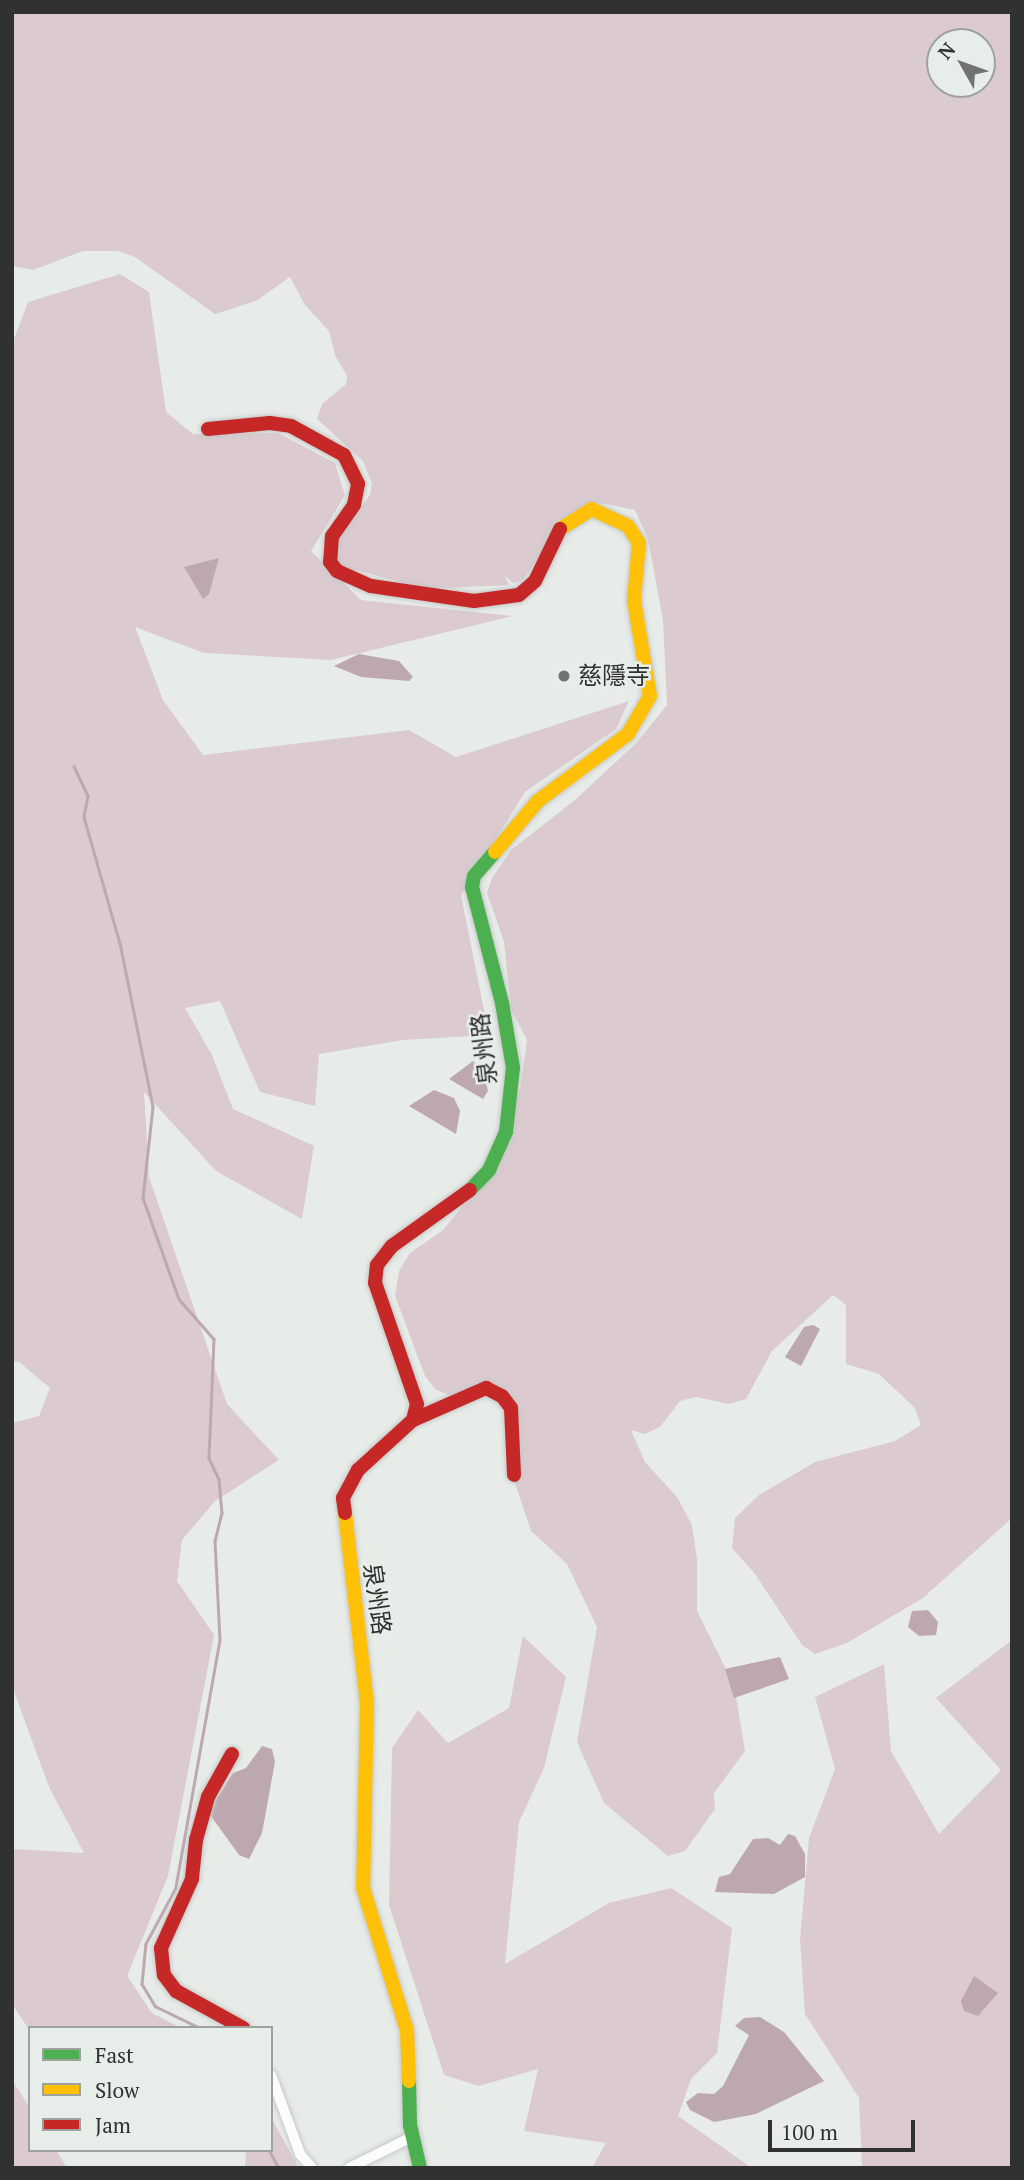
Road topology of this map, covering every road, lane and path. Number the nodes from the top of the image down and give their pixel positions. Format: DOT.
graph roads {
  1 [pos="208,429"];
  2 [pos="413,1420"];
  3 [pos="514,1475"];
  4 [pos="232,1754"];
  5 [pos="239,2026"];
  6 [pos="273,2080"];
  7 [pos="412,2137"];
  8 [pos="312,2168"];
  9 [pos="349,2168"];
  10 [pos="420,2168"];
  1 -- 2 [label="street, 泉州路"];
  2 -- 3 [label="street"];
  2 -- 7 [label="street, 泉州路"];
  4 -- 5 [label="street"];
  6 -- 8 [label="street"];
  7 -- 9 [label="street"];
  7 -- 10 [label="street, 泉州路"];
}
